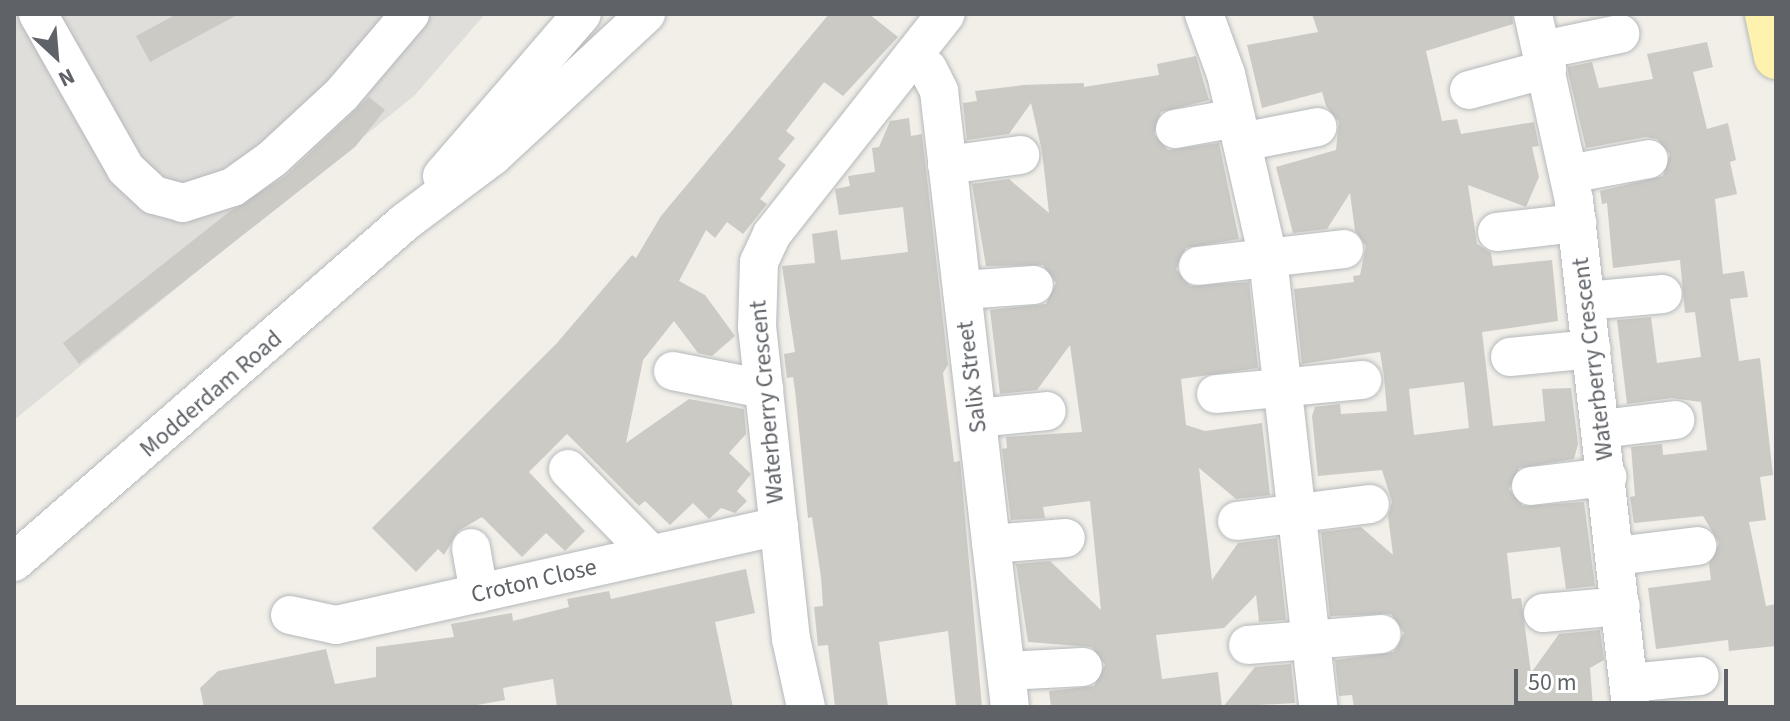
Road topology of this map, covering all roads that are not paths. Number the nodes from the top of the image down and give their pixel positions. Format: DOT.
graph roads {
  1 [pos="38,14"];
  2 [pos="410,14"];
  3 [pos="582,14"];
  4 [pos="646,14"];
  5 [pos="946,14"];
  6 [pos="1767,14"];
  7 [pos="1218,18"];
  8 [pos="1620,34"];
  9 [pos="1541,44"];
  10 [pos="912,57"];
  11 [pos="1776,57"];
  12 [pos="1469,90"];
  13 [pos="1318,127"];
  14 [pos="1175,129"];
  15 [pos="1239,130"];
  16 [pos="1020,155"];
  17 [pos="1649,159"];
  18 [pos="947,165"];
  19 [pos="1569,174"];
  20 [pos="405,222"];
  21 [pos="1577,223"];
  22 [pos="1497,232"];
  23 [pos="1344,249"];
  24 [pos="1268,258"];
  25 [pos="1198,266"];
  26 [pos="1034,285"];
  27 [pos="962,290"];
  28 [pos="1663,294"];
  29 [pos="1586,301"];
  30 [pos="1592,349"];
  31 [pos="1510,357"];
  32 [pos="673,371"];
  33 [pos="1362,380"];
  34 [pos="1282,387"];
  35 [pos="764,389"];
  36 [pos="1216,394"];
  37 [pos="1047,411"];
  38 [pos="977,418"];
  39 [pos="1675,420"];
  40 [pos="1601,429"];
  41 [pos="568,469"];
  42 [pos="1607,477"];
  43 [pos="1531,486"];
  44 [pos="1370,504"];
  45 [pos="1296,513"];
  46 [pos="1237,521"];
  47 [pos="779,526"];
  48 [pos="1066,538"];
  49 [pos="991,544"];
  50 [pos="1697,546"];
  51 [pos="471,548"];
  52 [pos="651,554"];
  53 [pos="1616,556"];
  54 [pos="14,562"];
  55 [pos="479,593"];
  56 [pos="1621,606"];
  57 [pos="1543,613"];
  58 [pos="290,615"];
  59 [pos="1382,634"];
  60 [pos="1311,640"];
  61 [pos="1248,645"];
  62 [pos="1083,667"];
  63 [pos="1700,676"];
  64 [pos="1008,689"];
  65 [pos="1631,695"];
  66 [pos="806,707"];
  67 [pos="1318,707"];
  1 -- 2 [label="street"];
  3 -- 20 [label="street, Modderdam Road"];
  4 -- 20 [label="street, Modderdam Road"];
  5 -- 10 [label="street, Waterberry Crescent"];
  6 -- 11 [label="main road"];
  7 -- 15 [label="street"];
  8 -- 9 [label="street"];
  9 -- 12 [label="street"];
  9 -- 19 [label="street, Waterberry Crescent"];
  10 -- 18 [label="street, Salix Street"];
  10 -- 35 [label="street, Waterberry Crescent"];
  13 -- 15 [label="street"];
  14 -- 15 [label="street"];
  15 -- 24 [label="street"];
  16 -- 18 [label="street"];
  17 -- 19 [label="street"];
  18 -- 27 [label="street, Salix Street"];
  19 -- 21 [label="street, Waterberry Crescent"];
  20 -- 54 [label="street, Modderdam Road"];
  21 -- 22 [label="street"];
  21 -- 29 [label="street, Waterberry Crescent"];
  23 -- 24 [label="street"];
  24 -- 25 [label="street"];
  24 -- 34 [label="street"];
  26 -- 27 [label="street"];
  27 -- 38 [label="street, Salix Street"];
  28 -- 29 [label="street"];
  29 -- 30 [label="street, Waterberry Crescent"];
  30 -- 31 [label="street"];
  30 -- 40 [label="street, Waterberry Crescent"];
  32 -- 35 [label="street"];
  33 -- 34 [label="street"];
  34 -- 36 [label="street"];
  34 -- 45 [label="street"];
  35 -- 47 [label="street, Waterberry Crescent"];
  37 -- 38 [label="street"];
  38 -- 49 [label="street, Salix Street"];
  39 -- 40 [label="street"];
  40 -- 42 [label="street, Waterberry Crescent"];
  41 -- 52 [label="street"];
  42 -- 43 [label="street"];
  42 -- 53 [label="street, Waterberry Crescent"];
  44 -- 45 [label="street"];
  45 -- 46 [label="street"];
  45 -- 60 [label="street"];
  47 -- 52 [label="street, Croton Close"];
  47 -- 66 [label="street, Waterberry Crescent"];
  48 -- 49 [label="street"];
  49 -- 64 [label="street, Salix Street"];
  50 -- 53 [label="street"];
  51 -- 55 [label="street"];
  52 -- 55 [label="street, Croton Close"];
  53 -- 56 [label="street, Waterberry Crescent"];
  55 -- 58 [label="street, Croton Close"];
  56 -- 57 [label="street"];
  56 -- 65 [label="street, Waterberry Crescent"];
  59 -- 60 [label="street"];
  60 -- 61 [label="street"];
  60 -- 67 [label="street"];
  62 -- 64 [label="street"];
  63 -- 65 [label="street"];
}
